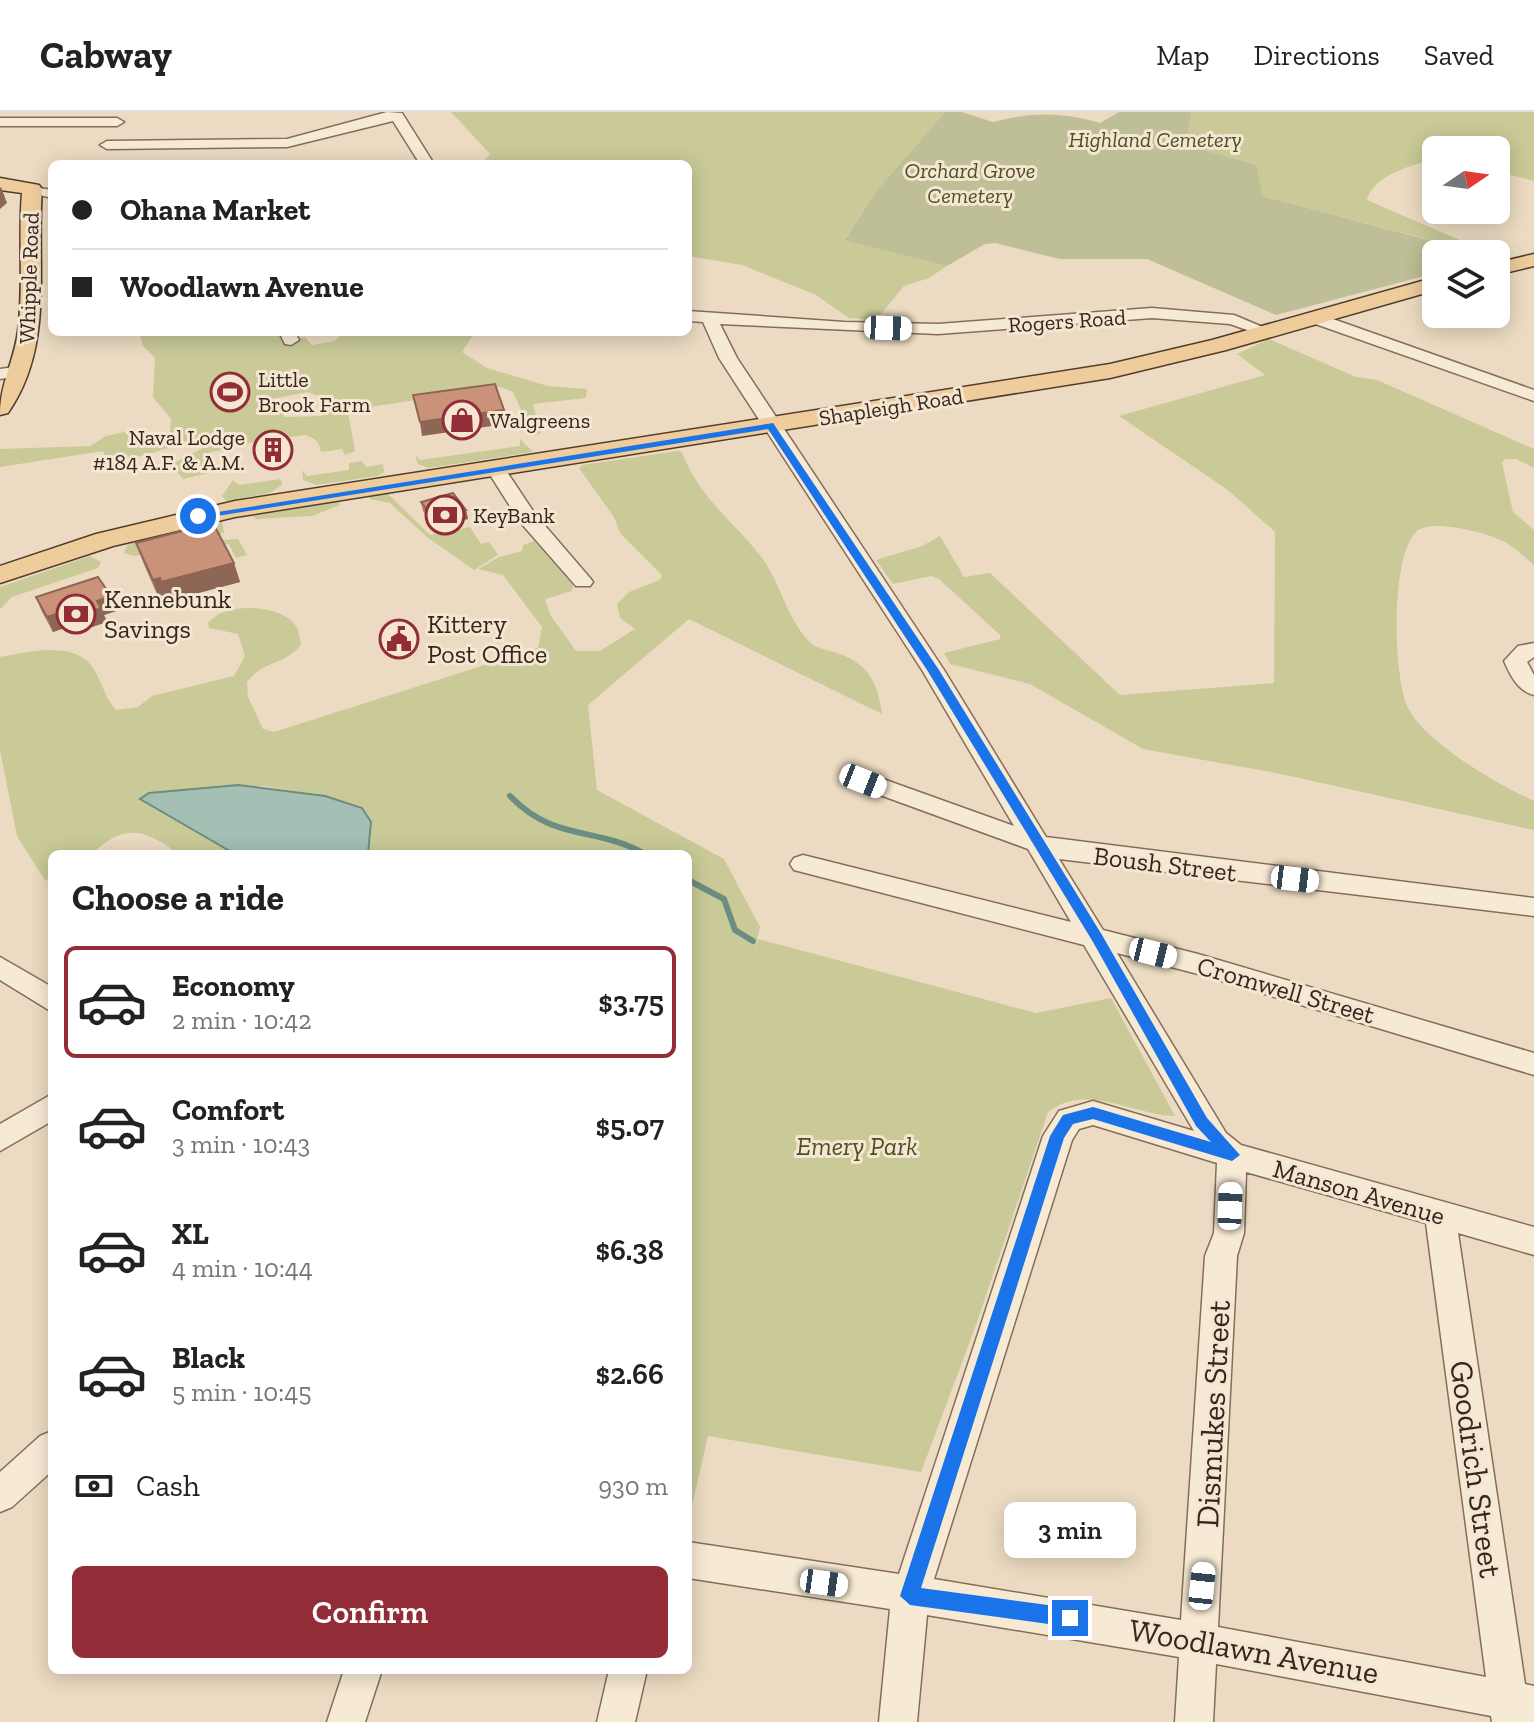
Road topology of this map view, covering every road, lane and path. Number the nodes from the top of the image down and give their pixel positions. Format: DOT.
graph roads {
  1 [pos="395,114"];
  2 [pos="114,117"];
  3 [pos="0,122"];
  4 [pos="107,145"];
  5 [pos="99,160"];
  6 [pos="424,160"];
  7 [pos="0,184"];
  8 [pos="42,192"];
  9 [pos="1534,260"];
  10 [pos="1510,266"];
  11 [pos="1422,287"];
  12 [pos="692,316"];
  13 [pos="1313,317"];
  14 [pos="709,318"];
  15 [pos="1264,331"];
  16 [pos="10,372"];
  17 [pos="1534,396"];
  18 [pos="0,407"];
  19 [pos="770,425"];
  20 [pos="494,467"];
  21 [pos="0,575"];
  22 [pos="583,582"];
  23 [pos="1534,650"];
  24 [pos="1534,688"];
  25 [pos="855,777"];
  26 [pos="1038,845"];
  27 [pos="803,864"];
  28 [pos="1534,907"];
  29 [pos="1097,939"];
  30 [pos="0,967"];
  31 [pos="48,998"];
  32 [pos="1534,1064"];
  33 [pos="48,1109"];
  34 [pos="0,1139"];
  35 [pos="1232,1155"];
  36 [pos="1440,1215"];
  37 [pos="1534,1241"];
  38 [pos="48,1452"];
  39 [pos="0,1495"];
  40 [pos="692,1561"];
  41 [pos="910,1596"];
  42 [pos="1198,1643"];
  43 [pos="362,1674"];
  44 [pos="627,1674"];
  45 [pos="1518,1709"];
  46 [pos="346,1722"];
  47 [pos="616,1722"];
  48 [pos="898,1722"];
  49 [pos="1194,1722"];
  1 -- 4 [label="street"];
  1 -- 6 [label="street"];
  2 -- 3 [label="street"];
  2 -- 4 [label="street"];
  4 -- 5 [label="street"];
  7 -- 8 [label="main road"];
  8 -- 16 [label="main road, Whipple Road"];
  9 -- 10 [label="main road"];
  11 -- 13 [label="main road"];
  12 -- 14 [label="street, Rogers Road"];
  13 -- 15 [label="main road"];
  13 -- 17 [label="street"];
  14 -- 15 [label="street, Rogers Road"];
  14 -- 19 [label="street"];
  15 -- 19 [label="main road, Shapleigh Road"];
  16 -- 18 [label="main road, Whipple Road"];
  19 -- 20 [label="main road, Shapleigh Road"];
  19 -- 26 [label="street"];
  20 -- 21 [label="main road, Shapleigh Road"];
  20 -- 22 [label="street"];
  23 -- 24 [label="street"];
  25 -- 26 [label="street, Boush Street"];
  26 -- 28 [label="street, Boush Street"];
  26 -- 29 [label="street"];
  27 -- 29 [label="street, Cromwell Street"];
  29 -- 32 [label="street, Cromwell Street"];
  29 -- 35 [label="street"];
  30 -- 31 [label="street"];
  33 -- 34 [label="street"];
  35 -- 36 [label="street, Manson Avenue"];
  35 -- 41 [label="street, Manson Avenue"];
  35 -- 42 [label="street, Dismukes Street"];
  36 -- 37 [label="street, Manson Avenue"];
  36 -- 45 [label="street, Goodrich Street"];
  38 -- 39 [label="street"];
  40 -- 41 [label="street, Woodlawn Avenue"];
  41 -- 42 [label="street, Woodlawn Avenue"];
  41 -- 48 [label="street"];
  42 -- 45 [label="street, Woodlawn Avenue"];
  42 -- 49 [label="street, Dismukes Street"];
  43 -- 46 [label="street"];
  44 -- 47 [label="street"];
}
